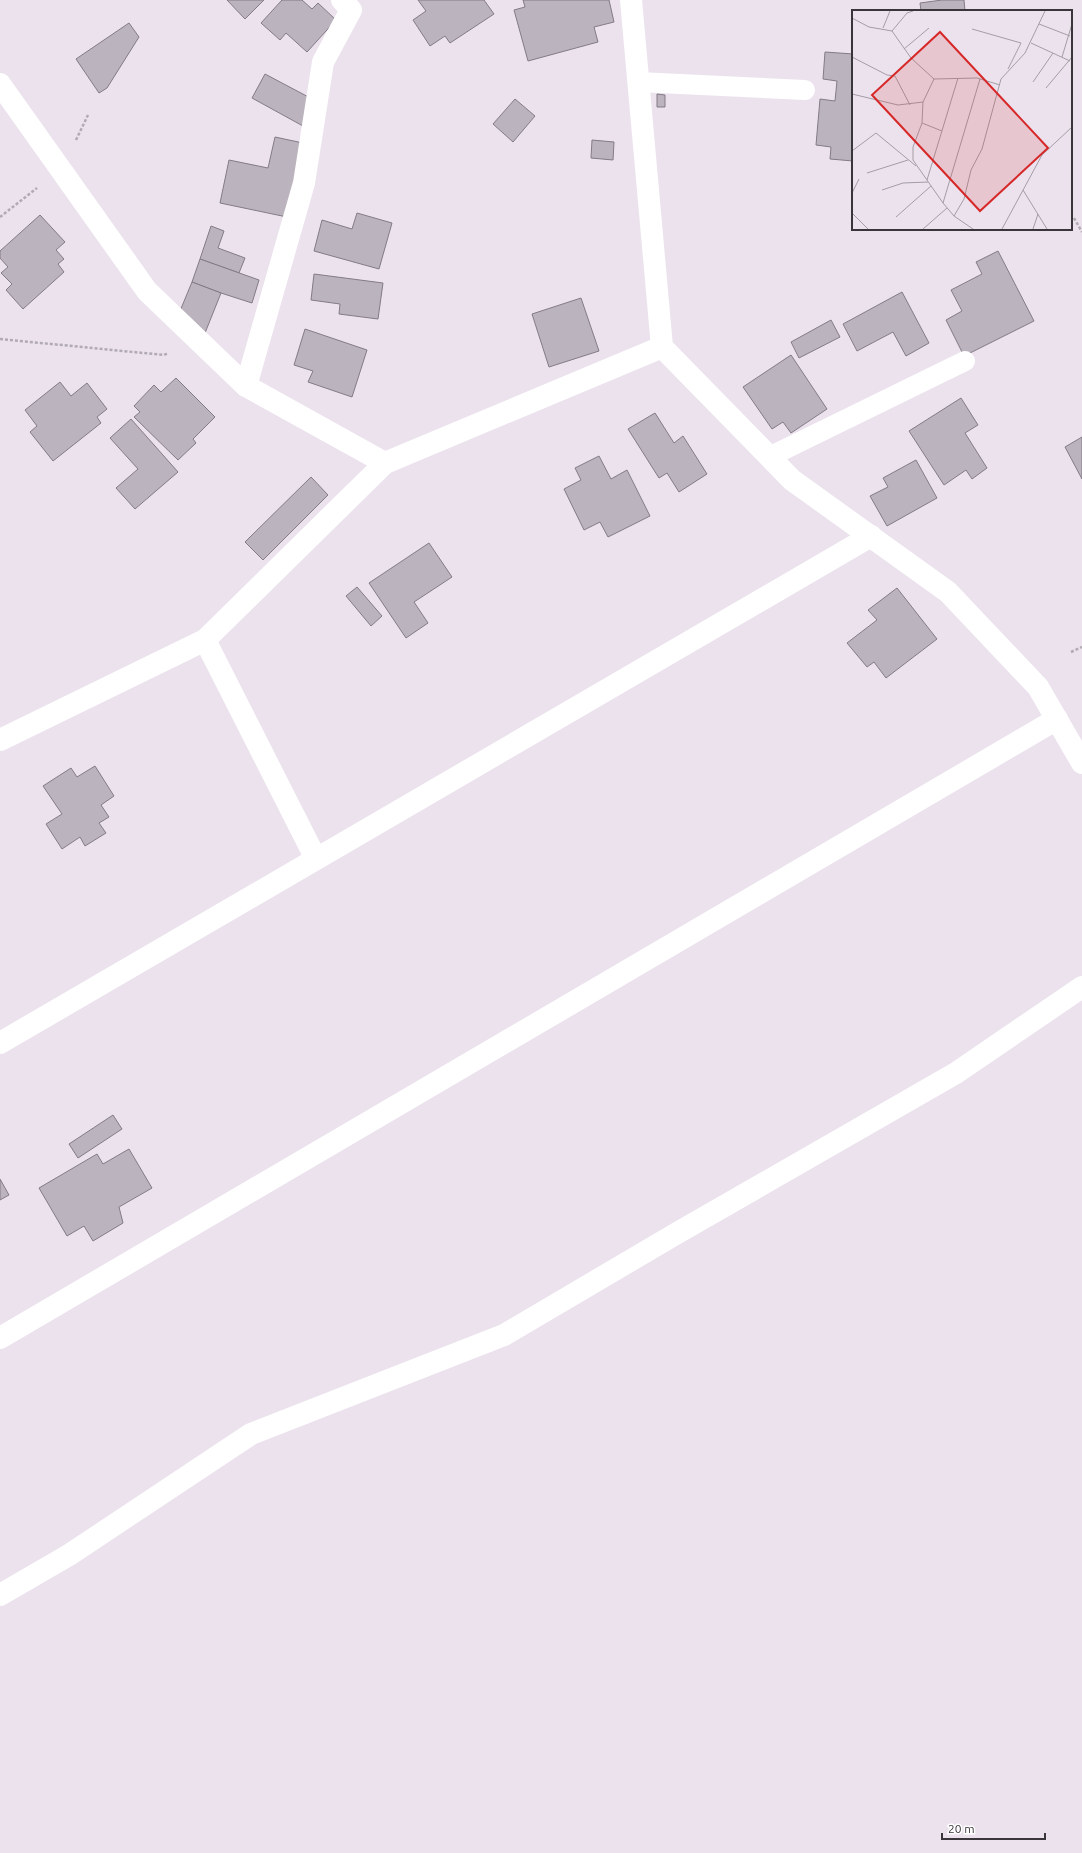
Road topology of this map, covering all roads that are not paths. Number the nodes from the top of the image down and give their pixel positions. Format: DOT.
graph roads {
  1 [pos="342,0"];
  2 [pos="631,0"];
  3 [pos="638,82"];
  4 [pos="0,84"];
  5 [pos="805,90"];
  6 [pos="662,347"];
  7 [pos="965,361"];
  8 [pos="246,386"];
  9 [pos="769,457"];
  10 [pos="385,463"];
  11 [pos="871,536"];
  12 [pos="205,640"];
  13 [pos="1057,719"];
  14 [pos="0,740"];
  15 [pos="1082,763"];
  16 [pos="316,859"];
  17 [pos="1082,987"];
  18 [pos="0,1043"];
  19 [pos="0,1338"];
  20 [pos="0,1595"];
  1 -- 8 [label="street"];
  2 -- 3 [label="street"];
  3 -- 5 [label="lane"];
  3 -- 6 [label="street"];
  4 -- 8 [label="street"];
  6 -- 9 [label="street"];
  6 -- 10 [label="street"];
  7 -- 9 [label="lane"];
  8 -- 10 [label="street"];
  9 -- 11 [label="street"];
  10 -- 12 [label="street"];
  11 -- 13 [label="street"];
  11 -- 16 [label="street"];
  12 -- 14 [label="street"];
  12 -- 16 [label="street"];
  13 -- 15 [label="street"];
  13 -- 19 [label="street"];
  16 -- 18 [label="street"];
  17 -- 20 [label="street"];
}
